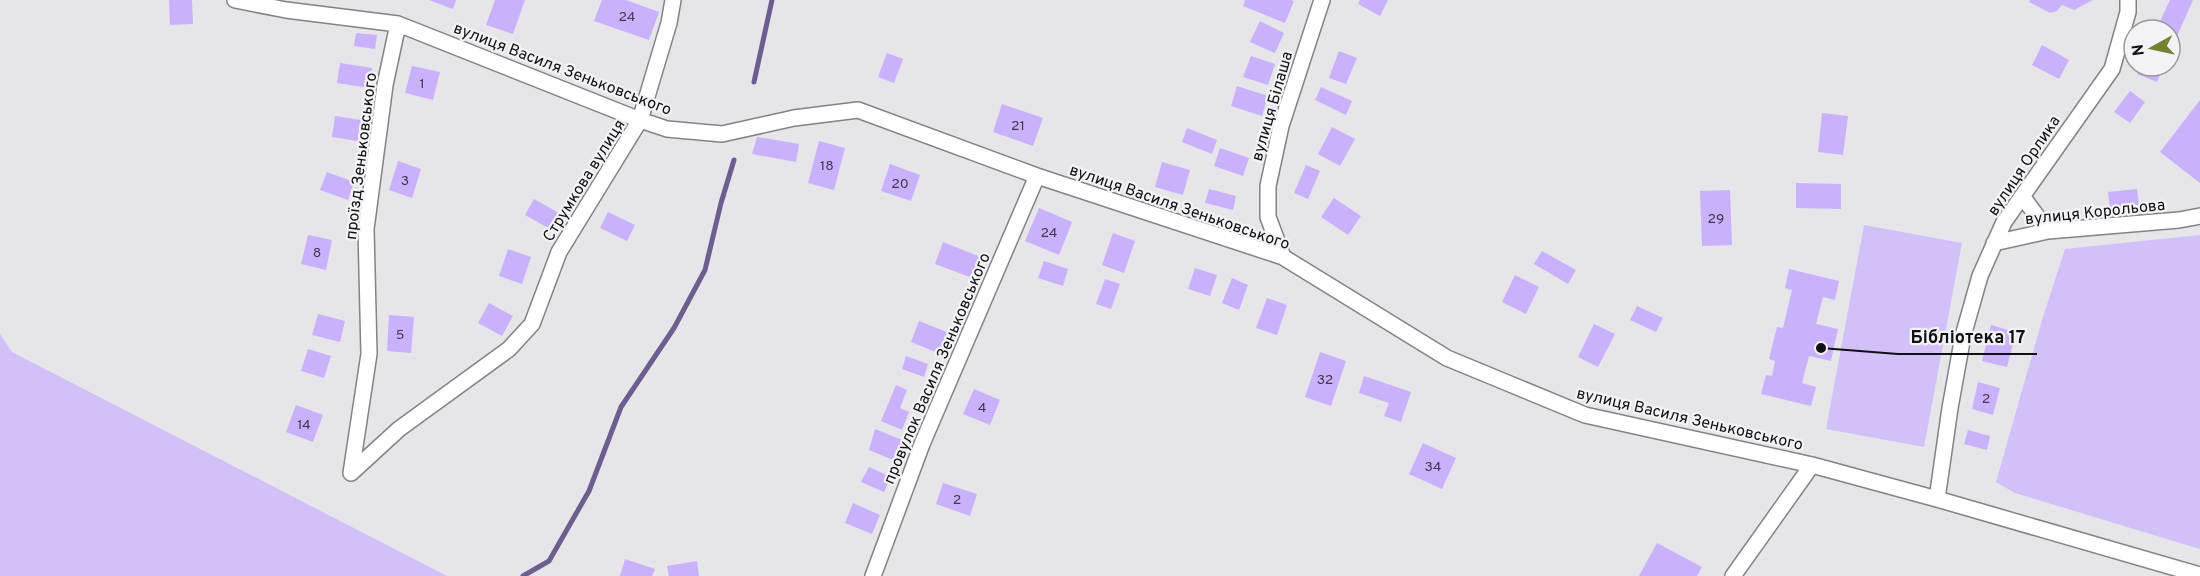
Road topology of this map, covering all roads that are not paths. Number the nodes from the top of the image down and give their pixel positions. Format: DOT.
graph roads {
  1 [pos="235,0"];
  2 [pos="673,0"];
  3 [pos="1323,0"];
  4 [pos="2127,0"];
  5 [pos="398,24"];
  6 [pos="640,120"];
  7 [pos="1037,176"];
  8 [pos="2022,195"];
  9 [pos="2200,216"];
  10 [pos="2048,231"];
  11 [pos="1994,243"];
  12 [pos="1283,257"];
  13 [pos="1812,465"];
  14 [pos="351,473"];
  15 [pos="1937,499"];
  16 [pos="2200,575"];
  17 [pos="873,576"];
  18 [pos="1733,576"];
  1 -- 5 [label="street, вулиця Василя Зеньковського"];
  2 -- 6 [label="street, Струмкова вулиця"];
  3 -- 12 [label="street, вулиця Білаша"];
  4 -- 8 [label="street, вулиця Орлика"];
  5 -- 6 [label="street, вулиця Василя Зеньковського"];
  5 -- 14 [label="street, проїзд Зеньковського"];
  6 -- 7 [label="street, вулиця Василя Зеньковського"];
  6 -- 14 [label="street, Струмкова вулиця"];
  7 -- 12 [label="street, вулиця Василя Зеньковського"];
  7 -- 17 [label="street, провулок Василя Зеньковського"];
  8 -- 10 [label="street"];
  8 -- 11 [label="street, вулиця Орлика"];
  9 -- 10 [label="street, вулиця Корольова"];
  10 -- 11 [label="street, вулиця Корольова"];
  11 -- 15 [label="street, вулиця Орлика"];
  12 -- 13 [label="street, вулиця Василя Зеньковського"];
  13 -- 15 [label="street, вулиця Василя Зеньковського"];
  13 -- 18 [label="street"];
  15 -- 16 [label="street, вулиця Василя Зеньковського"];
}
